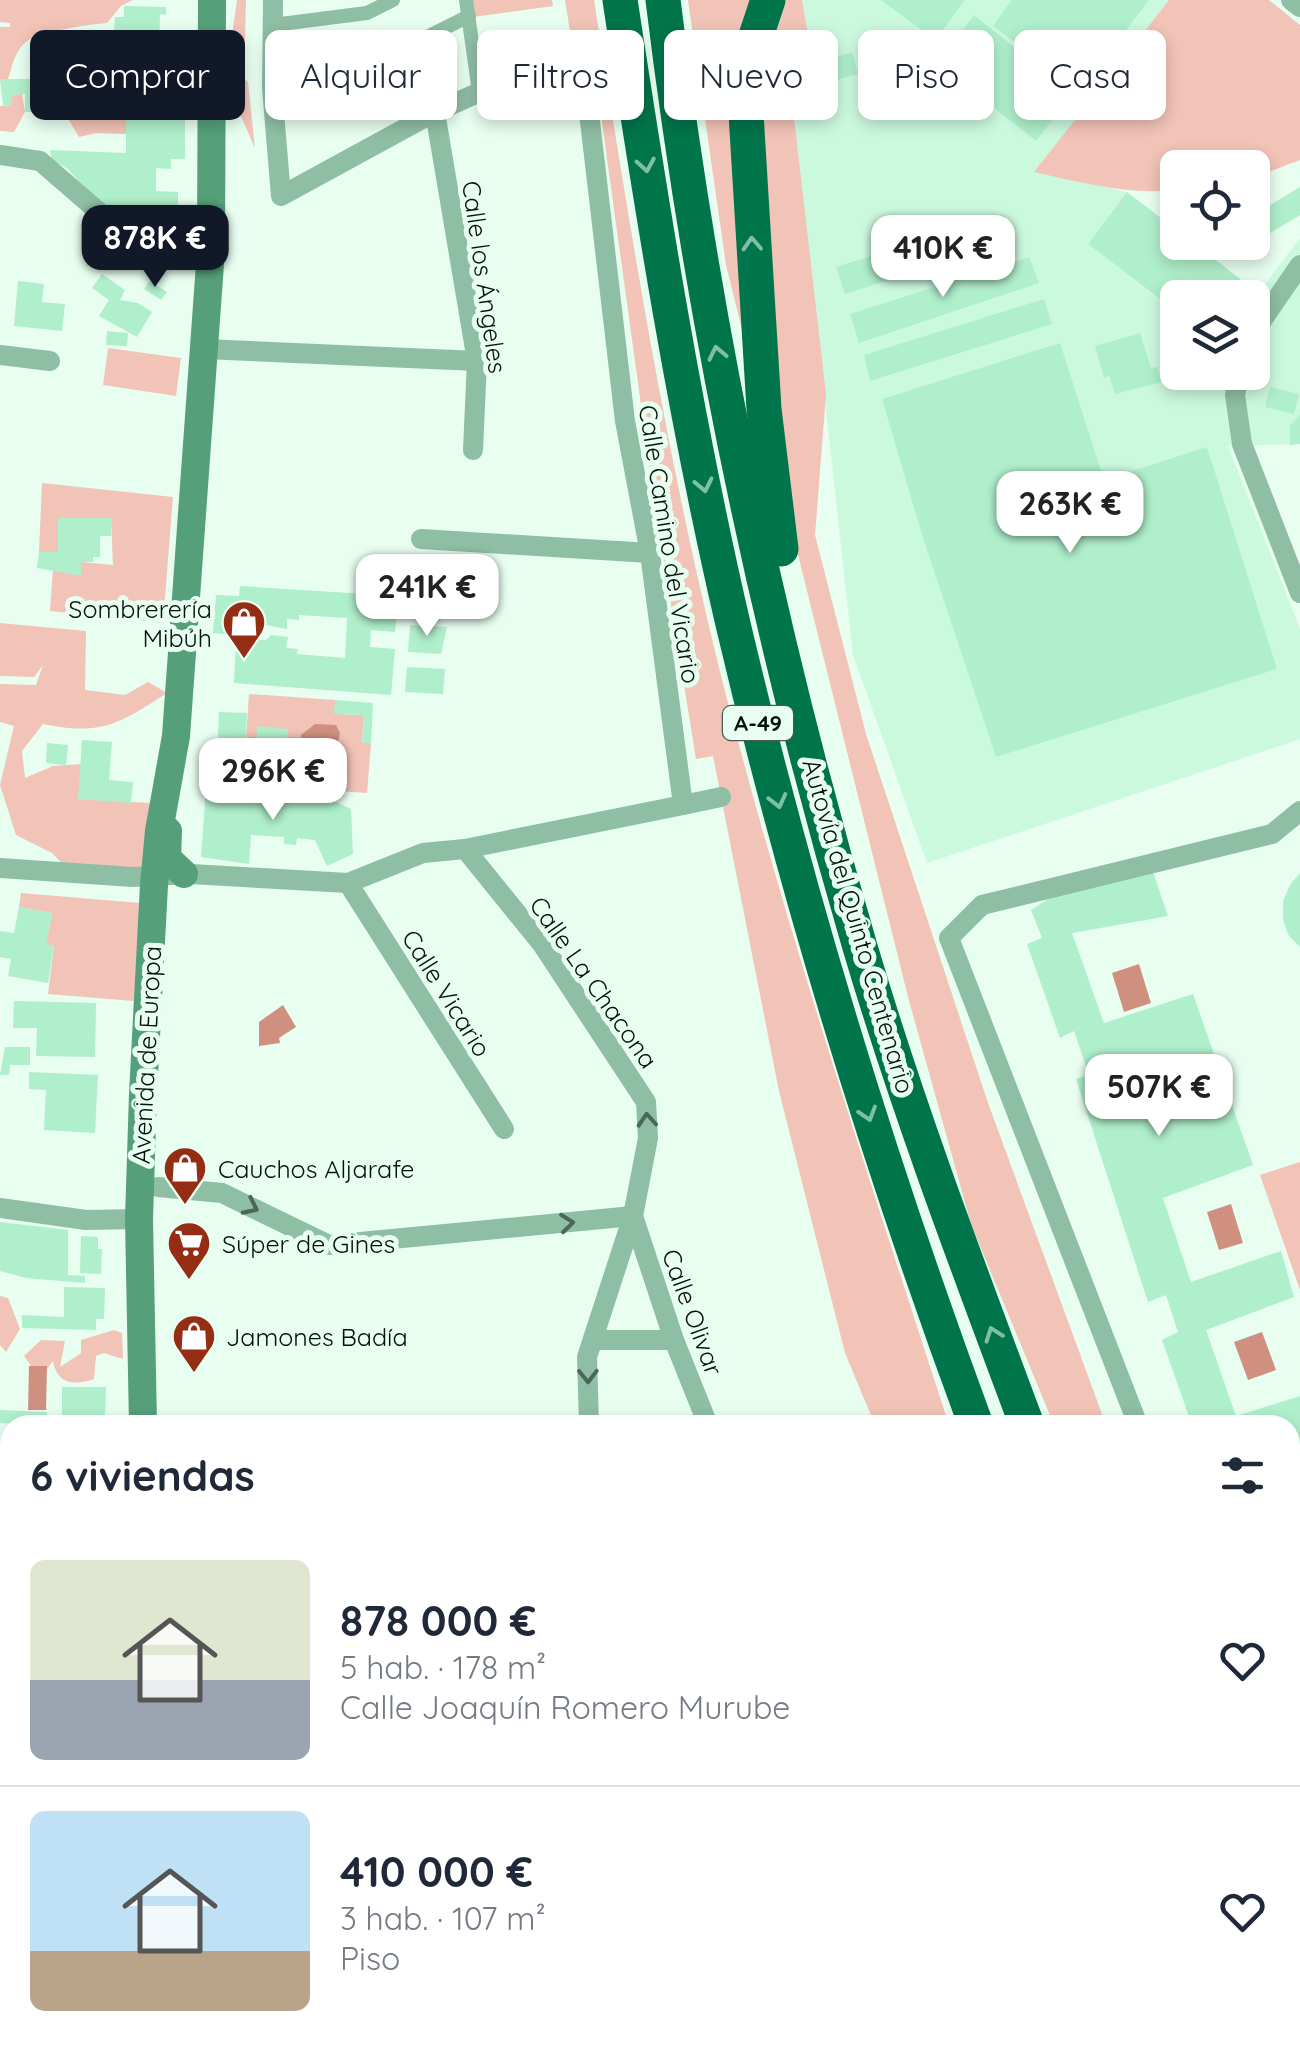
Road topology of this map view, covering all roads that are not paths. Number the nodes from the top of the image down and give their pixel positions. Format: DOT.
graph roads {
  1 [pos="212,0"];
  2 [pos="273,0"];
  3 [pos="393,0"];
  4 [pos="466,0"];
  5 [pos="620,0"];
  6 [pos="663,0"];
  7 [pos="768,0"];
  8 [pos="1291,0"];
  9 [pos="1300,7"];
  10 [pos="468,16"];
  11 [pos="273,24"];
  12 [pos="273,30"];
  13 [pos="440,30"];
  14 [pos="477,48"];
  15 [pos="275,120"];
  16 [pos="420,120"];
  17 [pos="436,120"];
  18 [pos="590,120"];
  19 [pos="0,155"];
  20 [pos="211,250"];
  21 [pos="1300,265"];
  22 [pos="1270,309"];
  23 [pos="204,349"];
  24 [pos="0,355"];
  25 [pos="50,361"];
  26 [pos="477,361"];
  27 [pos="1236,390"];
  28 [pos="473,450"];
  29 [pos="422,538"];
  30 [pos="650,553"];
  31 [pos="1300,593"];
  32 [pos="774,620"];
  33 [pos="175,743"];
  34 [pos="721,798"];
  35 [pos="683,805"];
  36 [pos="1300,812"];
  37 [pos="464,849"];
  38 [pos="0,868"];
  39 [pos="164,875"];
  40 [pos="348,884"];
  41 [pos="504,1129"];
  42 [pos="142,1130"];
  43 [pos="158,1187"];
  44 [pos="0,1208"];
  45 [pos="633,1216"];
  46 [pos="139,1219"];
  47 [pos="593,1340"];
  48 [pos="674,1340"];
  49 [pos="144,1368"];
  50 [pos="143,1415"];
  51 [pos="589,1415"];
  52 [pos="704,1415"];
  53 [pos="972,1415"];
  54 [pos="1023,1415"];
  55 [pos="1134,1415"];
  1 -- 20 [label="main road, Avenida de Europa"];
  2 -- 11 [label="street"];
  3 -- 11 [label="street"];
  4 -- 10 [label="street"];
  5 -- 53 [label="highway, Autovía del Quinto Centenario / A-49, one-way"];
  32 -- 6 [label="highway, Autovía del Quinto Centenario / A-49, one-way"];
  32 -- 7 [label="highway, one-way"];
  8 -- 9 [label="street"];
  10 -- 13 [label="street"];
  10 -- 14 [label="street"];
  11 -- 12 [label="street"];
  15 -- 16 [label="street"];
  17 -- 26 [label="street, Calle los Ángeles"];
  18 -- 30 [label="street, Calle Camino del Vicario"];
  19 -- 20 [label="street"];
  20 -- 23 [label="main road, Avenida de Europa"];
  21 -- 22 [label="street"];
  23 -- 26 [label="street"];
  23 -- 33 [label="main road, Avenida de Europa"];
  24 -- 25 [label="street"];
  26 -- 28 [label="street, Calle los Ángeles"];
  27 -- 31 [label="street"];
  29 -- 30 [label="street"];
  30 -- 35 [label="street, Calle Camino del Vicario"];
  54 -- 32 [label="highway, Autovía del Quinto Centenario / A-49, one-way"];
  33 -- 39 [label="main road, Avenida de Europa"];
  33 -- 39 [label="main road, Avenida de Europa"];
  34 -- 35 [label="street"];
  35 -- 37 [label="street"];
  36 -- 55 [label="street"];
  37 -- 40 [label="street"];
  45 -- 37 [label="street, Calle La Chacona, one-way"];
  38 -- 39 [label="street"];
  39 -- 40 [label="street"];
  39 -- 42 [label="main road, Avenida de Europa"];
  39 -- 43 [label="main road, Avenida de Europa"];
  40 -- 41 [label="street, Calle Vicario"];
  42 -- 43 [label="main road"];
  42 -- 46 [label="main road, Avenida de Europa"];
  43 -- 45 [label="street, one-way"];
  43 -- 49 [label="main road, Avenida de Europa"];
  44 -- 46 [label="street"];
  45 -- 47 [label="street, Calle La Chacona"];
  45 -- 48 [label="street, Calle Olivar"];
  46 -- 49 [label="main road, Avenida de Europa"];
  47 -- 48 [label="street"];
  47 -- 51 [label="street, Calle La Chacona, one-way"];
  48 -- 52 [label="street, Calle Olivar"];
  49 -- 50 [label="main road, Avenida de Europa"];
}
